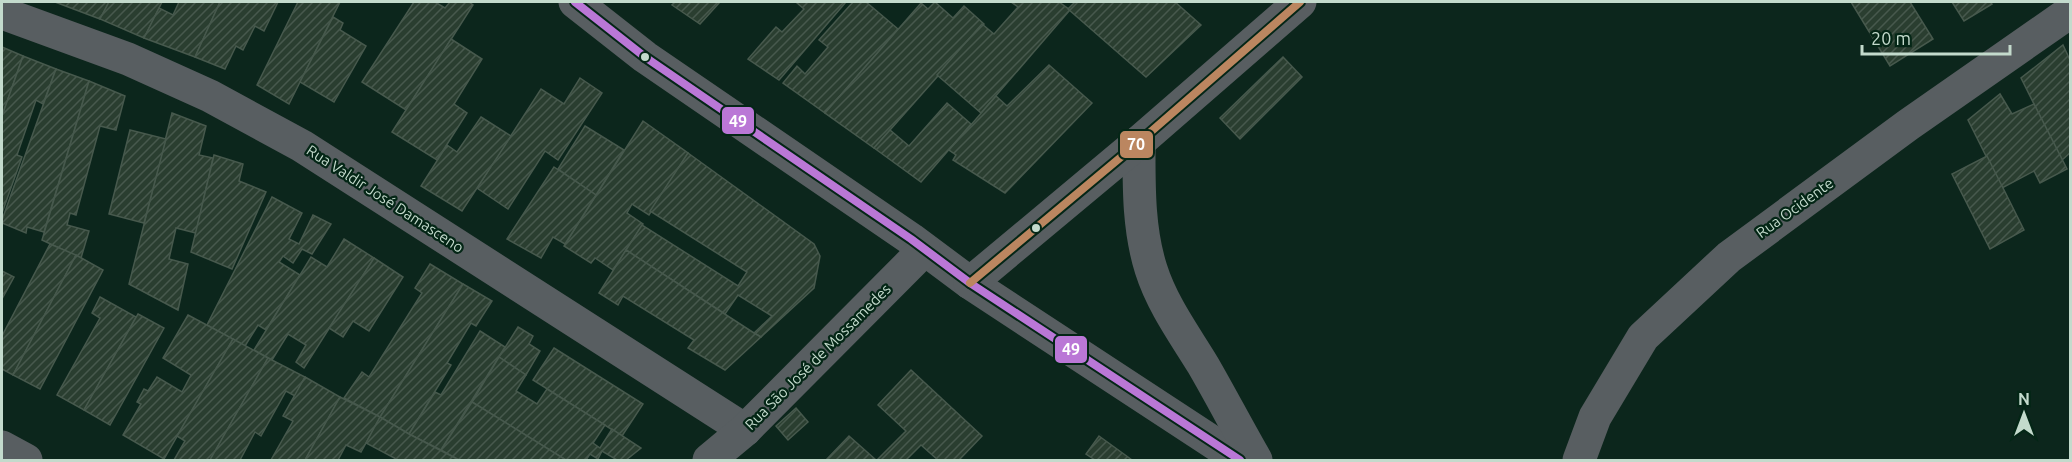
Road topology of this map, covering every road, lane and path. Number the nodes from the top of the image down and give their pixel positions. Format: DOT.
graph roads {
  1 [pos="575,2"];
  2 [pos="1300,2"];
  3 [pos="2070,12"];
  4 [pos="2,13"];
  5 [pos="1140,142"];
  6 [pos="924,250"];
  7 [pos="970,283"];
  8 [pos="745,430"];
  9 [pos="2,447"];
  10 [pos="26,460"];
  11 [pos="710,460"];
  12 [pos="1240,460"];
  13 [pos="1256,460"];
  14 [pos="1580,460"];
  1 -- 6 [label="street"];
  2 -- 5 [label="street"];
  3 -- 14 [label="street, Rua Ocidente"];
  4 -- 8 [label="street, Rua Valdir José Damasceno"];
  5 -- 7 [label="street"];
  5 -- 13 [label="street"];
  6 -- 7 [label="street"];
  6 -- 8 [label="street, Rua São José de Mossamedes"];
  7 -- 12 [label="street"];
  8 -- 11 [label="street, Rua São José de Mossamedes"];
  9 -- 10 [label="street"];
}
